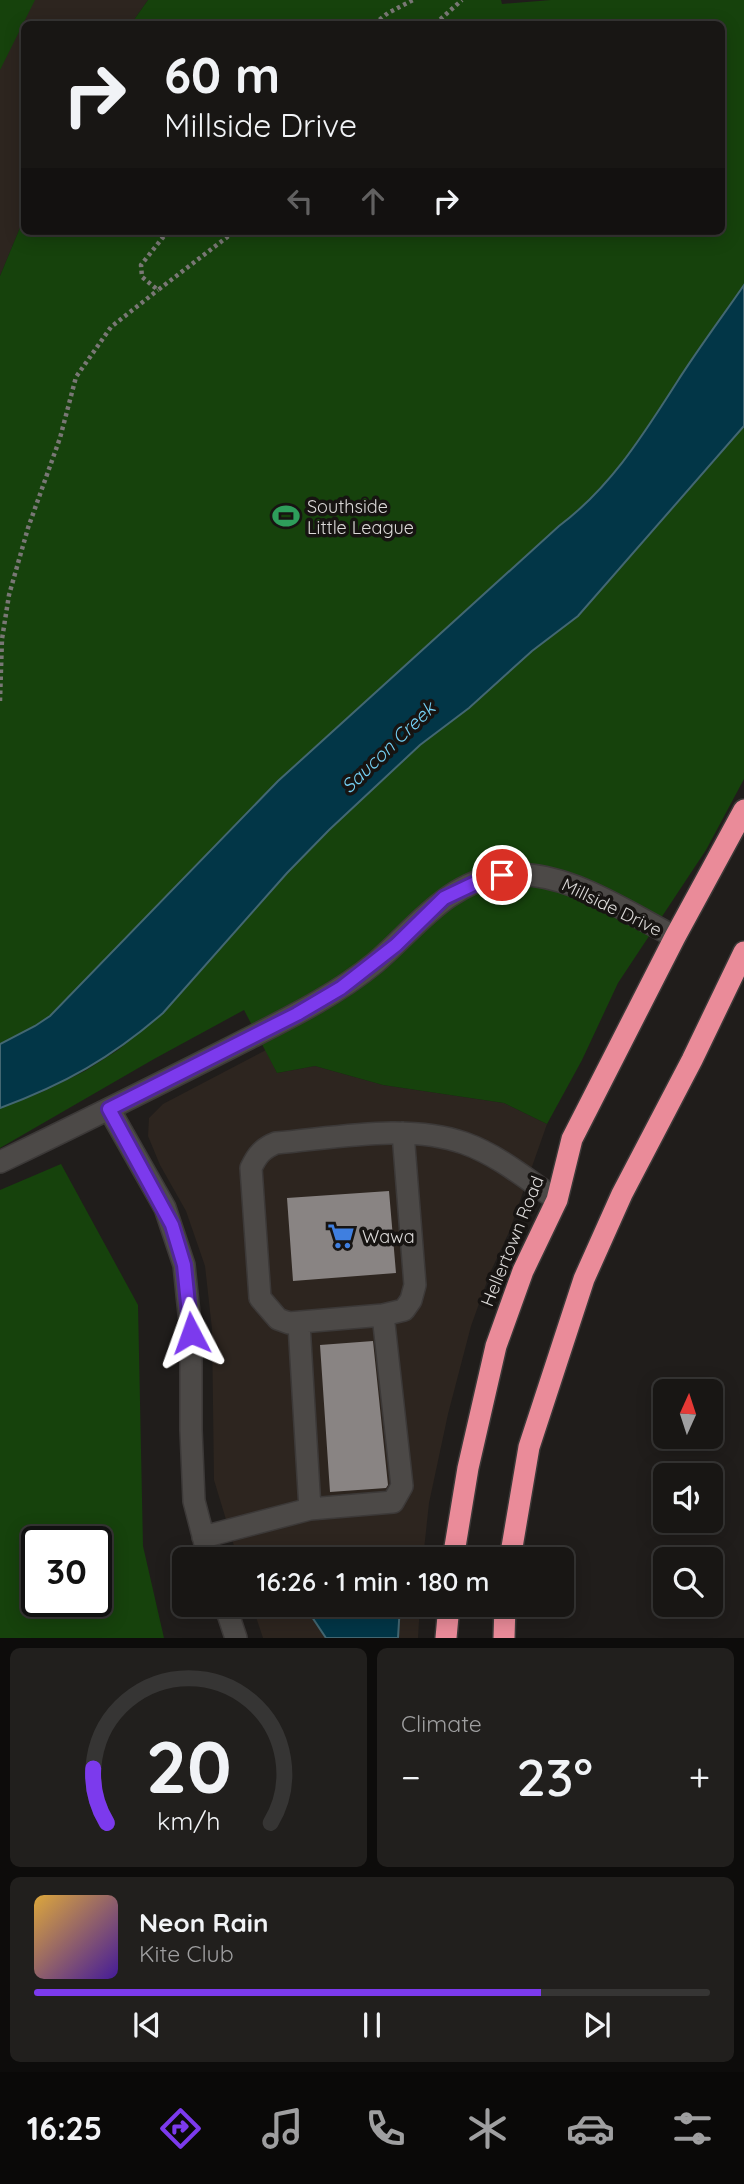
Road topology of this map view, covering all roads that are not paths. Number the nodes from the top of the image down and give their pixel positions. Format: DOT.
graph roads {
  1 [pos="744,810"];
  2 [pos="675,937"];
  3 [pos="744,952"];
  4 [pos="109,1109"];
  5 [pos="403,1133"];
  6 [pos="0,1161"];
  7 [pos="557,1200"];
  8 [pos="383,1315"];
  9 [pos="299,1324"];
  10 [pos="310,1508"];
  11 [pos="203,1536"];
  12 [pos="206,1547"];
  13 [pos="455,1547"];
  14 [pos="512,1547"];
  15 [pos="229,1617"];
  16 [pos="448,1617"];
  17 [pos="505,1617"];
  18 [pos="236,1638"];
  19 [pos="446,1638"];
  20 [pos="504,1638"];
  1 -- 2 [label="highway, Hellertown Road"];
  2 -- 4 [label="street, Millside Drive"];
  2 -- 7 [label="highway, Hellertown Road"];
  3 -- 14 [label="highway"];
  4 -- 6 [label="street, Millside Drive"];
  4 -- 11 [label="street"];
  5 -- 7 [label="street"];
  5 -- 8 [label="street"];
  5 -- 9 [label="street"];
  7 -- 13 [label="highway, Hellertown Road"];
  8 -- 9 [label="street"];
  8 -- 10 [label="street"];
  9 -- 10 [label="street"];
  10 -- 11 [label="street"];
  11 -- 12 [label="street"];
  15 -- 18 [label="street"];
  16 -- 19 [label="highway"];
  17 -- 20 [label="highway"];
}
